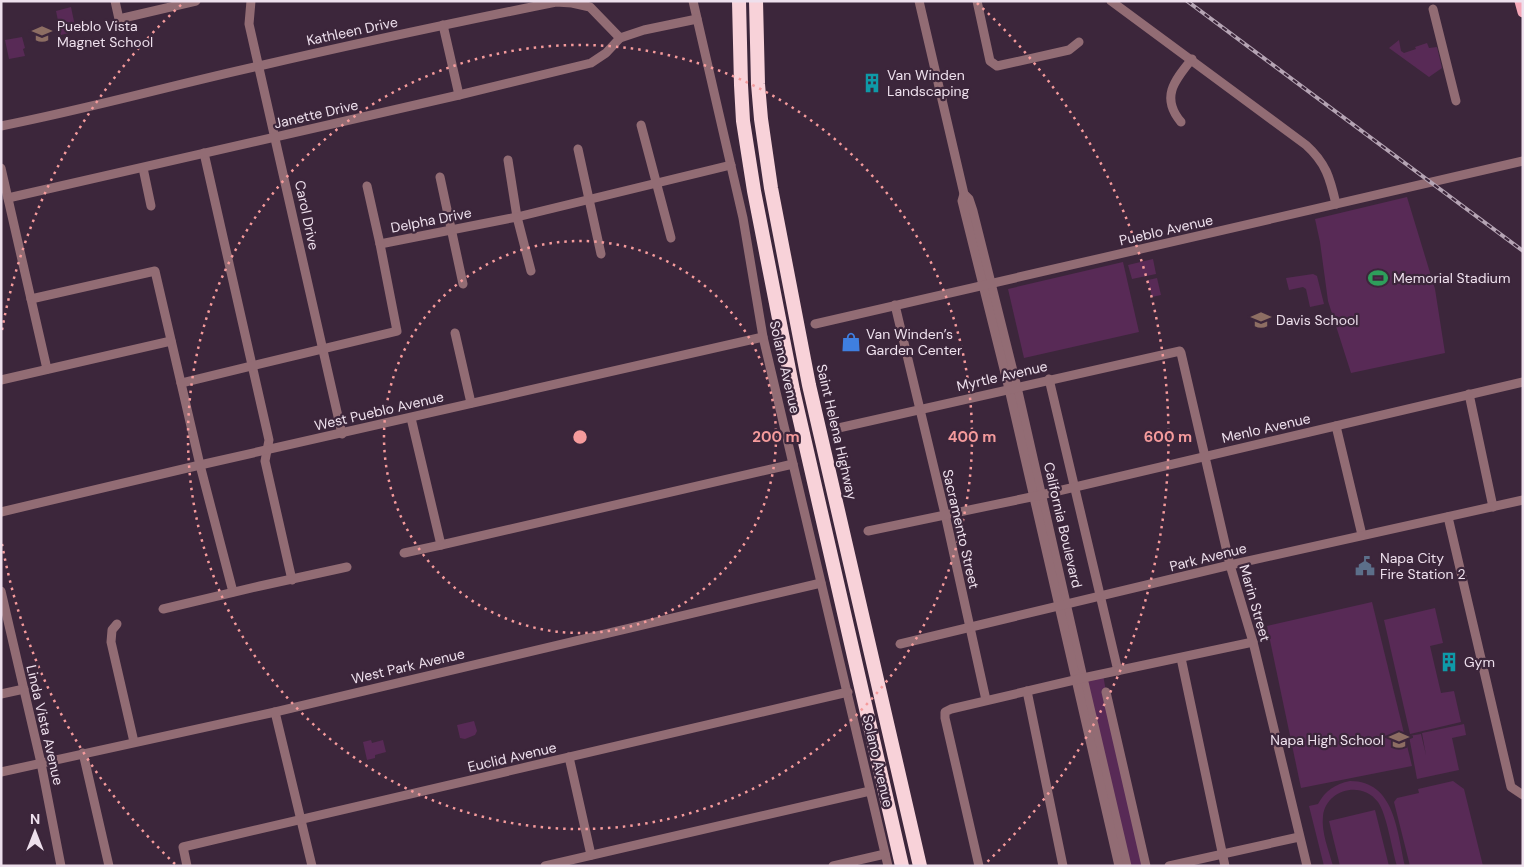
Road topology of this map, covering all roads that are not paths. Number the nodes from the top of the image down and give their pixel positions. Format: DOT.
graph roads {
  1 [pos="115,1"];
  2 [pos="251,1"];
  3 [pos="693,1"];
  4 [pos="732,1"];
  5 [pos="739,1"];
  6 [pos="756,1"];
  7 [pos="761,1"];
  8 [pos="919,1"];
  9 [pos="977,1"];
  10 [pos="1112,1"];
  11 [pos="1520,1"];
  12 [pos="190,2"];
  13 [pos="1433,9"];
  14 [pos="1523,12"];
  15 [pos="697,19"];
  16 [pos="443,25"];
  17 [pos="620,38"];
  18 [pos="1079,42"];
  19 [pos="756,47"];
  20 [pos="1192,59"];
  21 [pos="258,66"];
  22 [pos="740,85"];
  23 [pos="459,95"];
  24 [pos="1456,101"];
  25 [pos="1181,122"];
  26 [pos="642,125"];
  27 [pos="1,126"];
  28 [pos="275,137"];
  29 [pos="578,149"];
  30 [pos="204,154"];
  31 [pos="508,160"];
  32 [pos="1523,161"];
  33 [pos="731,165"];
  34 [pos="1,168"];
  35 [pos="142,168"];
  36 [pos="440,177"];
  37 [pos="657,182"];
  38 [pos="367,186"];
  39 [pos="8,198"];
  40 [pos="590,200"];
  41 [pos="1336,204"];
  42 [pos="151,206"];
  43 [pos="517,217"];
  44 [pos="450,229"];
  45 [pos="671,238"];
  46 [pos="380,244"];
  47 [pos="600,254"];
  48 [pos="531,271"];
  49 [pos="463,284"];
  50 [pos="986,284"];
  51 [pos="31,299"];
  52 [pos="895,305"];
  53 [pos="815,324"];
  54 [pos="455,333"];
  55 [pos="763,337"];
  56 [pos="171,341"];
  57 [pos="323,350"];
  58 [pos="1177,350"];
  59 [pos="253,367"];
  60 [pos="47,369"];
  61 [pos="1,380"];
  62 [pos="1049,380"];
  63 [pos="1523,382"];
  64 [pos="181,383"];
  65 [pos="1013,388"];
  66 [pos="1469,394"];
  67 [pos="472,403"];
  68 [pos="920,409"];
  69 [pos="411,418"];
  70 [pos="1336,426"];
  71 [pos="834,429"];
  72 [pos="342,434"];
  73 [pos="267,450"];
  74 [pos="1206,455"];
  75 [pos="793,464"];
  76 [pos="200,465"];
  77 [pos="1075,486"];
  78 [pos="1038,495"];
  79 [pos="1523,500"];
  80 [pos="1493,507"];
  81 [pos="1,512"];
  82 [pos="945,514"];
  83 [pos="1448,517"];
  84 [pos="868,531"];
  85 [pos="1362,535"];
  86 [pos="441,545"];
  87 [pos="404,553"];
  88 [pos="1230,565"];
  89 [pos="346,567"];
  90 [pos="292,580"];
  91 [pos="821,583"];
  92 [pos="1,591"];
  93 [pos="233,592"];
  94 [pos="1101,598"];
  95 [pos="1063,605"];
  96 [pos="163,609"];
  97 [pos="3,614"];
  98 [pos="117,624"];
  99 [pos="969,627"];
  100 [pos="1253,642"];
  101 [pos="900,644"];
  102 [pos="1181,658"];
  103 [pos="1118,671"];
  104 [pos="1079,679"];
  105 [pos="24,689"];
  106 [pos="1027,691"];
  107 [pos="848,692"];
  108 [pos="1106,692"];
  109 [pos="1,694"];
  110 [pos="986,700"];
  111 [pos="274,712"];
  112 [pos="134,742"];
  113 [pos="83,753"];
  114 [pos="569,757"];
  115 [pos="41,763"];
  116 [pos="896,764"];
  117 [pos="1,772"];
  118 [pos="870,791"];
  119 [pos="1523,795"];
  120 [pos="302,820"];
  121 [pos="1300,837"];
  122 [pos="885,854"];
  123 [pos="1222,854"];
  124 [pos="591,855"];
  125 [pos="61,866"];
  126 [pos="109,866"];
  127 [pos="188,866"];
  128 [pos="312,866"];
  129 [pos="546,866"];
  130 [pos="833,866"];
  131 [pos="888,866"];
  132 [pos="902,866"];
  133 [pos="920,866"];
  134 [pos="929,866"];
  135 [pos="979,866"];
  136 [pos="1064,866"];
  137 [pos="1119,866"];
  138 [pos="1127,866"];
  139 [pos="1146,866"];
  140 [pos="1169,866"];
  141 [pos="1225,866"];
  142 [pos="1307,866"];
  1 -- 12 [label="street"];
  2 -- 21 [label="street, Carol Drive"];
  3 -- 15 [label="street, Solano Avenue"];
  4 -- 22 [label="highway"];
  5 -- 22 [label="highway"];
  6 -- 19 [label="highway, Saint Helena Highway"];
  7 -- 19 [label="highway"];
  8 -- 50 [label="street, California Boulevard"];
  9 -- 18 [label="street"];
  10 -- 20 [label="street"];
  11 -- 14 [label="main road"];
  13 -- 24 [label="street"];
  15 -- 17 [label="street"];
  15 -- 33 [label="street, Solano Avenue"];
  16 -- 17 [label="street, Kathleen Drive"];
  16 -- 21 [label="street, Kathleen Drive"];
  16 -- 23 [label="street"];
  17 -- 23 [label="street, Janette Drive"];
  19 -- 116 [label="highway, Saint Helena Highway"];
  20 -- 25 [label="street"];
  20 -- 41 [label="street"];
  21 -- 27 [label="street, Kathleen Drive"];
  21 -- 28 [label="street, Carol Drive"];
  22 -- 132 [label="highway"];
  23 -- 28 [label="street, Janette Drive"];
  26 -- 37 [label="street"];
  28 -- 30 [label="street, Janette Drive"];
  28 -- 57 [label="street, Carol Drive"];
  29 -- 40 [label="street"];
  30 -- 35 [label="street, Janette Drive"];
  30 -- 59 [label="street"];
  31 -- 43 [label="street"];
  32 -- 41 [label="street, Pueblo Avenue"];
  33 -- 37 [label="street, Delpha Drive"];
  33 -- 55 [label="street, Solano Avenue"];
  34 -- 39 [label="street"];
  35 -- 39 [label="street, Janette Drive"];
  35 -- 42 [label="street"];
  36 -- 44 [label="street"];
  37 -- 40 [label="street, Delpha Drive"];
  37 -- 45 [label="street"];
  38 -- 46 [label="street"];
  39 -- 51 [label="street"];
  40 -- 43 [label="street, Delpha Drive"];
  40 -- 47 [label="street"];
  41 -- 50 [label="street, Pueblo Avenue"];
  43 -- 44 [label="street, Delpha Drive"];
  43 -- 48 [label="street"];
  44 -- 46 [label="street, Delpha Drive"];
  44 -- 49 [label="street"];
  46 -- 57 [label="street, Delpha Drive"];
  50 -- 52 [label="street, Pueblo Avenue"];
  50 -- 65 [label="street, California Boulevard"];
  51 -- 56 [label="street"];
  51 -- 60 [label="street"];
  52 -- 53 [label="street, Pueblo Avenue"];
  52 -- 68 [label="street, Sacramento Street"];
  54 -- 67 [label="street"];
  55 -- 67 [label="street, West Pueblo Avenue"];
  55 -- 75 [label="street, Solano Avenue"];
  56 -- 60 [label="street"];
  56 -- 64 [label="street"];
  57 -- 59 [label="street, Delpha Drive"];
  57 -- 72 [label="street, Carol Drive"];
  58 -- 62 [label="street, Myrtle Avenue"];
  58 -- 74 [label="street, Marin Street"];
  59 -- 64 [label="street, Delpha Drive"];
  59 -- 73 [label="street"];
  60 -- 61 [label="street"];
  62 -- 65 [label="street, Myrtle Avenue"];
  62 -- 77 [label="street"];
  63 -- 66 [label="street, Menlo Avenue"];
  64 -- 76 [label="street"];
  65 -- 68 [label="street, Myrtle Avenue"];
  65 -- 78 [label="street, California Boulevard"];
  66 -- 70 [label="street, Menlo Avenue"];
  66 -- 80 [label="street"];
  67 -- 69 [label="street, West Pueblo Avenue"];
  68 -- 71 [label="street, Myrtle Avenue"];
  68 -- 82 [label="street, Sacramento Street"];
  69 -- 72 [label="street, West Pueblo Avenue"];
  69 -- 86 [label="street"];
  70 -- 74 [label="street, Menlo Avenue"];
  70 -- 85 [label="street"];
  72 -- 73 [label="street, West Pueblo Avenue"];
  73 -- 76 [label="street, West Pueblo Avenue"];
  73 -- 90 [label="street"];
  74 -- 77 [label="street, Menlo Avenue"];
  74 -- 88 [label="street, Marin Street"];
  75 -- 86 [label="street"];
  75 -- 91 [label="street, Solano Avenue"];
  76 -- 81 [label="street, West Pueblo Avenue"];
  76 -- 93 [label="street"];
  77 -- 78 [label="street, Menlo Avenue"];
  77 -- 94 [label="street"];
  78 -- 82 [label="street, Menlo Avenue"];
  78 -- 95 [label="street, California Boulevard"];
  79 -- 80 [label="street, Park Avenue"];
  80 -- 83 [label="street, Park Avenue"];
  82 -- 84 [label="street, Menlo Avenue"];
  82 -- 99 [label="street, Sacramento Street"];
  83 -- 85 [label="street, Park Avenue"];
  83 -- 119 [label="street"];
  85 -- 88 [label="street, Park Avenue"];
  86 -- 87 [label="street"];
  88 -- 94 [label="street, Park Avenue"];
  88 -- 100 [label="street, Marin Street"];
  89 -- 90 [label="street"];
  90 -- 93 [label="street"];
  91 -- 107 [label="street, Solano Avenue"];
  91 -- 111 [label="street, West Park Avenue"];
  92 -- 97 [label="street, Linda Vista Avenue"];
  93 -- 96 [label="street"];
  94 -- 95 [label="street, Park Avenue"];
  94 -- 103 [label="street"];
  95 -- 99 [label="street, Park Avenue"];
  95 -- 104 [label="street, California Boulevard"];
  97 -- 105 [label="street, Linda Vista Avenue"];
  98 -- 112 [label="street"];
  99 -- 101 [label="street, Park Avenue"];
  99 -- 110 [label="street, Sacramento Street"];
  100 -- 102 [label="street"];
  100 -- 121 [label="street, Marin Street"];
  102 -- 103 [label="street"];
  102 -- 123 [label="street"];
  103 -- 104 [label="street"];
  104 -- 106 [label="street"];
  104 -- 137 [label="street, California Boulevard"];
  104 -- 138 [label="street, California Boulevard"];
  105 -- 109 [label="street"];
  105 -- 115 [label="street, Linda Vista Avenue"];
  106 -- 110 [label="street"];
  106 -- 136 [label="street"];
  107 -- 114 [label="street, Euclid Avenue"];
  107 -- 118 [label="street, Solano Avenue"];
  108 -- 139 [label="street"];
  110 -- 135 [label="street"];
  111 -- 112 [label="street, West Park Avenue"];
  111 -- 120 [label="street"];
  112 -- 113 [label="street, West Park Avenue"];
  113 -- 115 [label="street, West Park Avenue"];
  113 -- 126 [label="street"];
  114 -- 120 [label="street, Euclid Avenue"];
  114 -- 124 [label="street"];
  115 -- 117 [label="street, West Park Avenue"];
  115 -- 125 [label="street, Linda Vista Avenue"];
  116 -- 133 [label="highway, Saint Helena Highway"];
  116 -- 134 [label="highway"];
  118 -- 122 [label="street, Solano Avenue"];
  118 -- 124 [label="street"];
  120 -- 127 [label="street, Euclid Avenue"];
  120 -- 128 [label="street"];
  121 -- 123 [label="street"];
  121 -- 142 [label="street, Marin Street"];
  122 -- 130 [label="street"];
  122 -- 131 [label="street, Solano Avenue"];
  123 -- 140 [label="street"];
  123 -- 141 [label="street"];
  124 -- 129 [label="street"];
}
